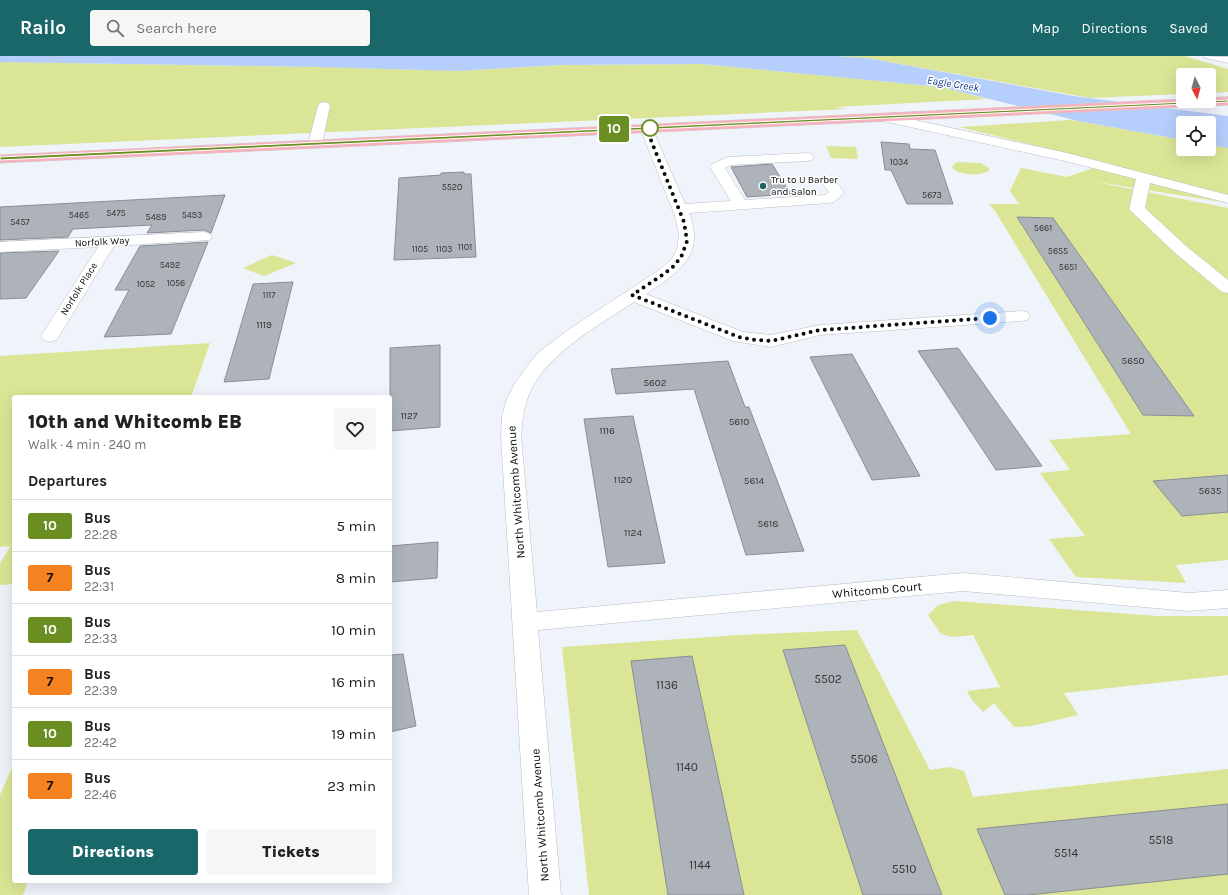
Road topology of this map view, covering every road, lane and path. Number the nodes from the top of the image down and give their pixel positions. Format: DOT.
graph roads {
  1 [pos="1209,56"];
  2 [pos="1228,60"];
  3 [pos="1228,102"];
  4 [pos="324,106"];
  5 [pos="887,118"];
  6 [pos="646,128"];
  7 [pos="315,144"];
  8 [pos="807,157"];
  9 [pos="0,159"];
  10 [pos="1144,177"];
  11 [pos="829,183"];
  12 [pos="1228,198"];
  13 [pos="741,205"];
  14 [pos="679,210"];
  15 [pos="204,237"];
  16 [pos="109,242"];
  17 [pos="0,248"];
  18 [pos="1228,288"];
  19 [pos="632,295"];
  20 [pos="1021,316"];
  21 [pos="50,336"];
  22 [pos="1228,599"];
  23 [pos="526,622"];
  24 [pos="545,895"];
  1 -- 2 [label="street"];
  3 -- 5 [label="main road"];
  4 -- 7 [label="street"];
  5 -- 6 [label="main road"];
  5 -- 10 [label="street"];
  6 -- 7 [label="main road"];
  6 -- 14 [label="street, North Whitcomb Avenue"];
  7 -- 9 [label="main road"];
  8 -- 13 [label="street"];
  10 -- 12 [label="street"];
  10 -- 18 [label="street"];
  11 -- 13 [label="street"];
  13 -- 14 [label="street"];
  14 -- 19 [label="street, North Whitcomb Avenue"];
  15 -- 16 [label="street, Norfolk Way"];
  16 -- 17 [label="street, Norfolk Way"];
  16 -- 21 [label="street, Norfolk Place"];
  19 -- 20 [label="street"];
  19 -- 23 [label="street, North Whitcomb Avenue"];
  22 -- 23 [label="street, Whitcomb Court"];
  23 -- 24 [label="street, North Whitcomb Avenue"];
}
